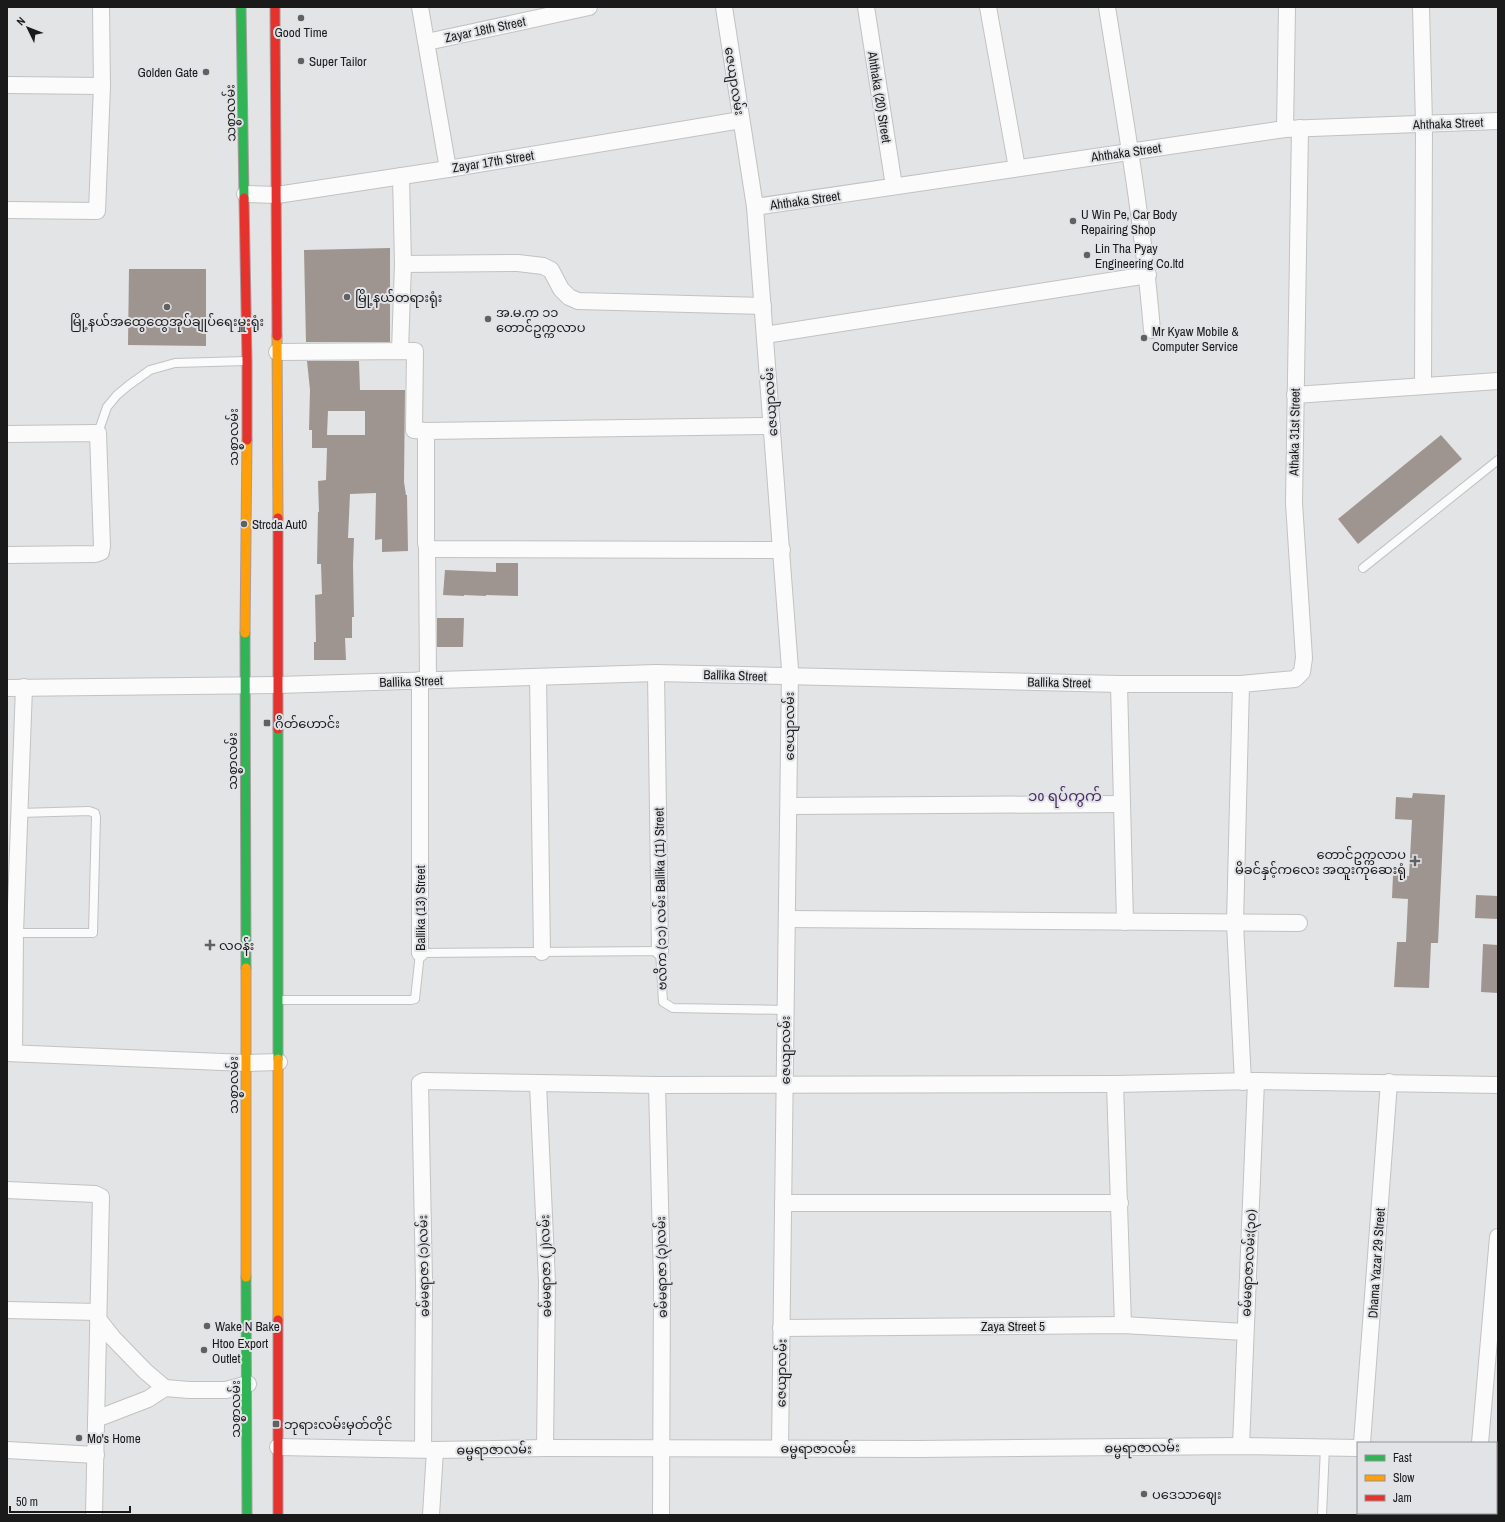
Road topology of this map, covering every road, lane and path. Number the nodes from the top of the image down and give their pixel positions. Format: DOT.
graph roads {
  1 [pos="101,7"];
  2 [pos="241,7"];
  3 [pos="275,7"];
  4 [pos="420,7"];
  5 [pos="589,7"];
  6 [pos="724,7"];
  7 [pos="866,7"];
  8 [pos="988,7"];
  9 [pos="1107,7"];
  10 [pos="1287,7"];
  11 [pos="1420,7"];
  12 [pos="427,42"];
  13 [pos="7,85"];
  14 [pos="102,86"];
  15 [pos="742,120"];
  16 [pos="1498,121"];
  17 [pos="1424,124"];
  18 [pos="1293,129"];
  19 [pos="1130,152"];
  20 [pos="1017,168"];
  21 [pos="448,169"];
  22 [pos="401,176"];
  23 [pos="894,186"];
  24 [pos="245,194"];
  25 [pos="277,195"];
  26 [pos="755,207"];
  27 [pos="7,210"];
  28 [pos="403,264"];
  29 [pos="1148,275"];
  30 [pos="763,306"];
  31 [pos="1152,330"];
  32 [pos="765,335"];
  33 [pos="400,351"];
  34 [pos="277,352"];
  35 [pos="247,361"];
  36 [pos="1498,381"];
  37 [pos="1423,386"];
  38 [pos="1294,394"];
  39 [pos="772,426"];
  40 [pos="426,431"];
  41 [pos="98,433"];
  42 [pos="7,434"];
  43 [pos="1498,460"];
  44 [pos="427,547"];
  45 [pos="782,550"];
  46 [pos="7,556"];
  47 [pos="1362,568"];
  48 [pos="656,673"];
  49 [pos="538,677"];
  50 [pos="789,677"];
  51 [pos="424,680"];
  52 [pos="1119,684"];
  53 [pos="1241,684"];
  54 [pos="245,685"];
  55 [pos="278,685"];
  56 [pos="24,687"];
  57 [pos="7,688"];
  58 [pos="1121,804"];
  59 [pos="789,806"];
  60 [pos="13,812"];
  61 [pos="787,919"];
  62 [pos="1125,922"];
  63 [pos="1235,923"];
  64 [pos="1299,923"];
  65 [pos="11,933"];
  66 [pos="542,952"];
  67 [pos="660,952"];
  68 [pos="420,953"];
  69 [pos="279,1000"];
  70 [pos="785,1010"];
  71 [pos="11,1053"];
  72 [pos="279,1062"];
  73 [pos="246,1063"];
  74 [pos="1250,1081"];
  75 [pos="1390,1082"];
  76 [pos="538,1084"];
  77 [pos="785,1084"];
  78 [pos="1114,1084"];
  79 [pos="656,1085"];
  80 [pos="1498,1085"];
  81 [pos="7,1190"];
  82 [pos="783,1203"];
  83 [pos="1120,1203"];
  84 [pos="1498,1236"];
  85 [pos="7,1310"];
  86 [pos="98,1316"];
  87 [pos="1123,1325"];
  88 [pos="781,1328"];
  89 [pos="1245,1332"];
  90 [pos="248,1384"];
  91 [pos="165,1388"];
  92 [pos="96,1419"];
  93 [pos="1362,1442"];
  94 [pos="1480,1442"];
  95 [pos="1241,1446"];
  96 [pos="278,1447"];
  97 [pos="1325,1447"];
  98 [pos="545,1448"];
  99 [pos="780,1448"];
  100 [pos="1357,1448"];
  101 [pos="662,1449"];
  102 [pos="7,1450"];
  103 [pos="429,1450"];
  104 [pos="96,1454"];
  105 [pos="94,1515"];
  106 [pos="248,1515"];
  107 [pos="278,1515"];
  108 [pos="431,1515"];
  109 [pos="661,1515"];
  110 [pos="1322,1515"];
  1 -- 14 [label="street"];
  2 -- 24 [label="main road, သစ္စာလမ်း"];
  3 -- 25 [label="main road"];
  4 -- 12 [label="street"];
  5 -- 12 [label="street, Zayar 18th Street"];
  6 -- 15 [label="street, ဇေယျာလမ်း"];
  7 -- 23 [label="street, Ahthaka (20) Street"];
  8 -- 20 [label="street"];
  9 -- 19 [label="street"];
  10 -- 18 [label="street, Athaka 31st Street"];
  11 -- 17 [label="street"];
  12 -- 21 [label="street"];
  13 -- 14 [label="street"];
  14 -- 27 [label="street"];
  15 -- 21 [label="street, Zayar 17th Street"];
  15 -- 26 [label="street, ဇေယျာလမ်း"];
  16 -- 17 [label="street, Ahthaka Street"];
  17 -- 18 [label="street, Ahthaka Street"];
  17 -- 37 [label="street"];
  18 -- 19 [label="street, Ahthaka Street"];
  18 -- 38 [label="street, Athaka 31st Street"];
  19 -- 20 [label="street, Ahthaka Street"];
  19 -- 29 [label="street"];
  20 -- 23 [label="street, Ahthaka Street"];
  21 -- 22 [label="street, Zayar 17th Street"];
  22 -- 25 [label="street, Zayar 17th Street"];
  22 -- 28 [label="street"];
  23 -- 26 [label="street, Ahthaka Street"];
  24 -- 25 [label="street, Zayar 17th Street"];
  24 -- 35 [label="main road, သစ္စာလမ်း"];
  25 -- 34 [label="main road"];
  26 -- 30 [label="street, ဇေယျာလမ်း"];
  28 -- 30 [label="street"];
  28 -- 33 [label="street"];
  29 -- 31 [label="street"];
  29 -- 32 [label="street"];
  30 -- 32 [label="street, ဇေယျာလမ်း"];
  32 -- 39 [label="street, ဇေယျာလမ်း"];
  33 -- 34 [label="street"];
  33 -- 40 [label="street"];
  34 -- 55 [label="main road"];
  35 -- 41 [label="lane"];
  35 -- 54 [label="main road, သစ္စာလမ်း"];
  36 -- 37 [label="street"];
  37 -- 38 [label="street"];
  38 -- 53 [label="street, Athaka 31st Street"];
  39 -- 40 [label="street"];
  39 -- 45 [label="street, ဇေယျာလမ်း"];
  40 -- 44 [label="street, Ballika (13) Street"];
  41 -- 42 [label="street"];
  41 -- 46 [label="street"];
  43 -- 47 [label="lane"];
  44 -- 45 [label="street"];
  44 -- 51 [label="street, Ballika (13) Street"];
  45 -- 50 [label="street, ဇေယျာလမ်း"];
  48 -- 49 [label="street, Ballika Street"];
  48 -- 50 [label="street, Ballika Street"];
  48 -- 67 [label="street, ဗလိက (၁၁) လမ်း Ballika (11) Street"];
  49 -- 51 [label="street, Ballika Street"];
  49 -- 66 [label="street"];
  50 -- 52 [label="street, Ballika Street"];
  50 -- 59 [label="street, ဇေယျာလမ်း"];
  51 -- 55 [label="street, Ballika Street"];
  51 -- 68 [label="street, Ballika (13) Street"];
  52 -- 53 [label="street, Ballika Street"];
  52 -- 58 [label="street"];
  53 -- 63 [label="street, ဓမ်မရာဇာလမ်း(၃၀)"];
  54 -- 55 [label="street, Ballika Street"];
  54 -- 56 [label="street, Ballika Street"];
  54 -- 73 [label="main road, သစ္စာလမ်း"];
  55 -- 69 [label="main road"];
  56 -- 57 [label="street, Ballika Street"];
  56 -- 60 [label="street"];
  58 -- 59 [label="street"];
  58 -- 62 [label="street"];
  59 -- 61 [label="street, ဇေယျာလမ်း"];
  60 -- 65 [label="street"];
  60 -- 65 [label="lane"];
  61 -- 62 [label="street"];
  61 -- 70 [label="street, ဇေယျာလမ်း"];
  62 -- 63 [label="street"];
  63 -- 64 [label="street"];
  63 -- 74 [label="street, ဓမ်မရာဇာလမ်း(၃၀)"];
  65 -- 71 [label="street"];
  66 -- 67 [label="lane"];
  66 -- 68 [label="lane"];
  67 -- 70 [label="lane, ဗလိက (၁၁) လမ်း Ballika (11) Street"];
  68 -- 69 [label="lane, Ballika (13) Street"];
  69 -- 72 [label="main road"];
  70 -- 77 [label="street, ဇေယျာလမ်း"];
  71 -- 73 [label="street"];
  72 -- 73 [label="street"];
  72 -- 96 [label="main road"];
  73 -- 90 [label="main road, သစ္စာလမ်း"];
  74 -- 75 [label="street"];
  74 -- 78 [label="street"];
  74 -- 89 [label="street, ဓမ်မရာဇာလမ်း(၃၀)"];
  75 -- 80 [label="street"];
  75 -- 93 [label="street, Dhama Yazar 29 Street"];
  76 -- 79 [label="street"];
  76 -- 98 [label="street, ဓမ်မရာဇာ (၂)လမ်း"];
  76 -- 103 [label="street, ဓမ်မရာဇာ (၁)လမ်း"];
  77 -- 78 [label="street"];
  77 -- 79 [label="street"];
  77 -- 82 [label="street, ဇေယျာလမ်း"];
  78 -- 83 [label="street"];
  79 -- 101 [label="street, ဓမ်မရာဇာ (၃)လမ်း"];
  81 -- 86 [label="street"];
  82 -- 83 [label="street"];
  82 -- 88 [label="street, ဇေယျာလမ်း"];
  83 -- 87 [label="street"];
  84 -- 94 [label="street"];
  85 -- 86 [label="street"];
  86 -- 91 [label="street"];
  86 -- 92 [label="street"];
  87 -- 88 [label="street, Zaya Street 5"];
  87 -- 89 [label="street, Zaya Street 5"];
  88 -- 99 [label="street, ဇေယျာလမ်း"];
  89 -- 95 [label="street, ဓမ်မရာဇာလမ်း(၃၀)"];
  90 -- 91 [label="street"];
  90 -- 106 [label="main road, သစ္စာလမ်း"];
  91 -- 92 [label="street"];
  92 -- 104 [label="street"];
  95 -- 97 [label="street, ဓမ္မရာဇာလမ်း"];
  95 -- 99 [label="street, ဓမ္မရာဇာလမ်း"];
  96 -- 103 [label="street, ဓမ္မရာဇာလမ်း"];
  96 -- 107 [label="main road"];
  97 -- 100 [label="street, ဓမ္မရာဇာလမ်း"];
  97 -- 110 [label="lane"];
  98 -- 101 [label="street, ဓမ္မရာဇာလမ်း"];
  98 -- 103 [label="street, ဓမ္မရာဇာလမ်း"];
  99 -- 101 [label="street, ဓမ္မရာဇာလမ်း"];
  101 -- 109 [label="street, ဓမ်မရာဇာ (၃)လမ်း"];
  102 -- 104 [label="street"];
  103 -- 108 [label="street, ဓမ်မရာဇာ (၁)လမ်း"];
  104 -- 105 [label="street"];
}
